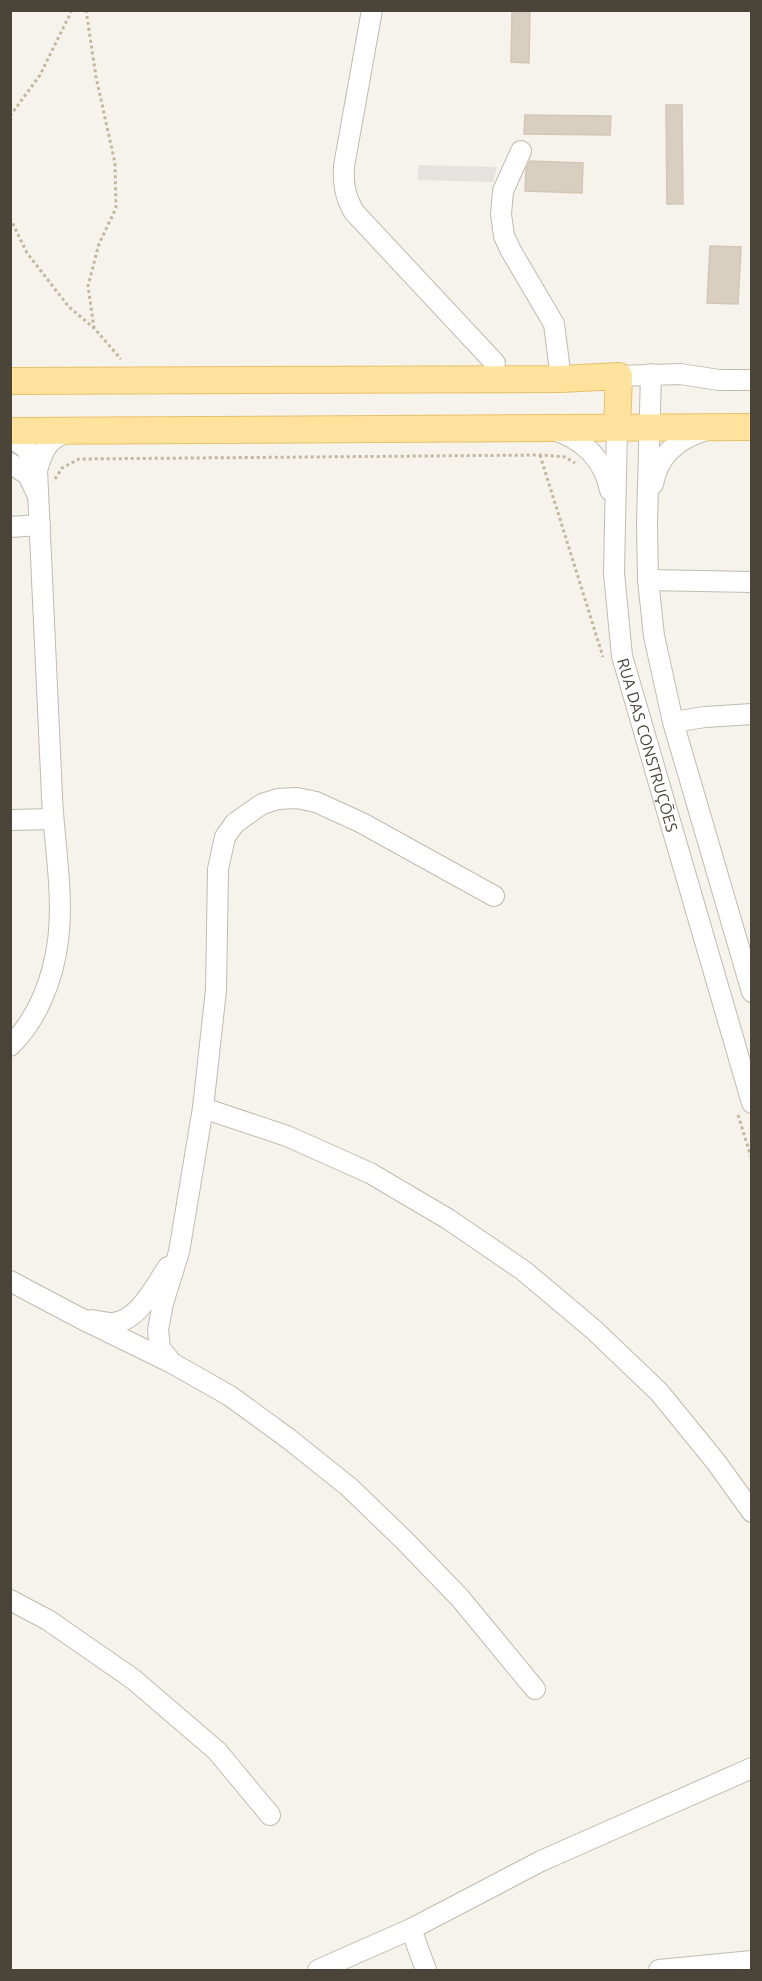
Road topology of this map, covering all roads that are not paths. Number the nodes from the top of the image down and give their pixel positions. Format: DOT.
graph roads {
  1 [pos="372,10"];
  2 [pos="521,151"];
  3 [pos="495,363"];
  4 [pos="651,374"];
  5 [pos="620,376"];
  6 [pos="561,379"];
  7 [pos="752,380"];
  8 [pos="10,381"];
  9 [pos="542,427"];
  10 [pos="617,428"];
  11 [pos="649,428"];
  12 [pos="721,428"];
  13 [pos="752,428"];
  14 [pos="75,430"];
  15 [pos="10,431"];
  16 [pos="10,437"];
  17 [pos="10,462"];
  18 [pos="38,470"];
  19 [pos="39,500"];
  20 [pos="614,517"];
  21 [pos="647,523"];
  22 [pos="40,525"];
  23 [pos="10,527"];
  24 [pos="648,580"];
  25 [pos="752,582"];
  26 [pos="752,714"];
  27 [pos="672,722"];
  28 [pos="53,819"];
  29 [pos="10,820"];
  30 [pos="494,896"];
  31 [pos="752,992"];
  32 [pos="10,1046"];
  33 [pos="752,1103"];
  34 [pos="203,1108"];
  35 [pos="178,1252"];
  36 [pos="10,1281"];
  37 [pos="80,1318"];
  38 [pos="172,1363"];
  39 [pos="752,1512"];
  40 [pos="10,1600"];
  41 [pos="535,1689"];
  42 [pos="752,1768"];
  43 [pos="270,1815"];
  44 [pos="411,1929"];
  45 [pos="752,1961"];
  46 [pos="318,1971"];
  47 [pos="426,1971"];
  48 [pos="659,1971"];
  1 -- 3 [label="street"];
  2 -- 6 [label="street"];
  4 -- 5 [label="street"];
  4 -- 7 [label="street"];
  4 -- 11 [label="street, RUA DAS CONSTRUÇÕES"];
  5 -- 6 [label="main road"];
  5 -- 10 [label="main road, RUA DAS CONSTRUÇÕES"];
  6 -- 8 [label="main road"];
  9 -- 10 [label="main road"];
  9 -- 14 [label="main road"];
  9 -- 20 [label="street"];
  10 -- 11 [label="main road"];
  10 -- 20 [label="street, RUA DAS CONSTRUÇÕES"];
  11 -- 12 [label="main road"];
  11 -- 21 [label="street, RUA DAS CONSTRUÇÕES"];
  12 -- 13 [label="main road"];
  12 -- 21 [label="street"];
  14 -- 15 [label="main road"];
  14 -- 18 [label="street"];
  16 -- 18 [label="street"];
  17 -- 19 [label="street"];
  18 -- 19 [label="street"];
  19 -- 22 [label="street"];
  20 -- 33 [label="street, RUA DAS CONSTRUÇÕES"];
  21 -- 24 [label="street, RUA DAS CONSTRUÇÕES"];
  22 -- 23 [label="street"];
  22 -- 28 [label="street"];
  24 -- 25 [label="street"];
  24 -- 27 [label="street, RUA DAS CONSTRUÇÕES"];
  26 -- 27 [label="street"];
  27 -- 31 [label="street, RUA DAS CONSTRUÇÕES"];
  28 -- 29 [label="street"];
  28 -- 32 [label="street"];
  30 -- 34 [label="street"];
  34 -- 35 [label="street"];
  34 -- 39 [label="street"];
  35 -- 37 [label="street"];
  35 -- 38 [label="street"];
  36 -- 37 [label="street"];
  37 -- 38 [label="street"];
  38 -- 41 [label="street"];
  40 -- 43 [label="street"];
  42 -- 44 [label="street"];
  44 -- 46 [label="street"];
  44 -- 47 [label="street"];
  45 -- 48 [label="street"];
}
